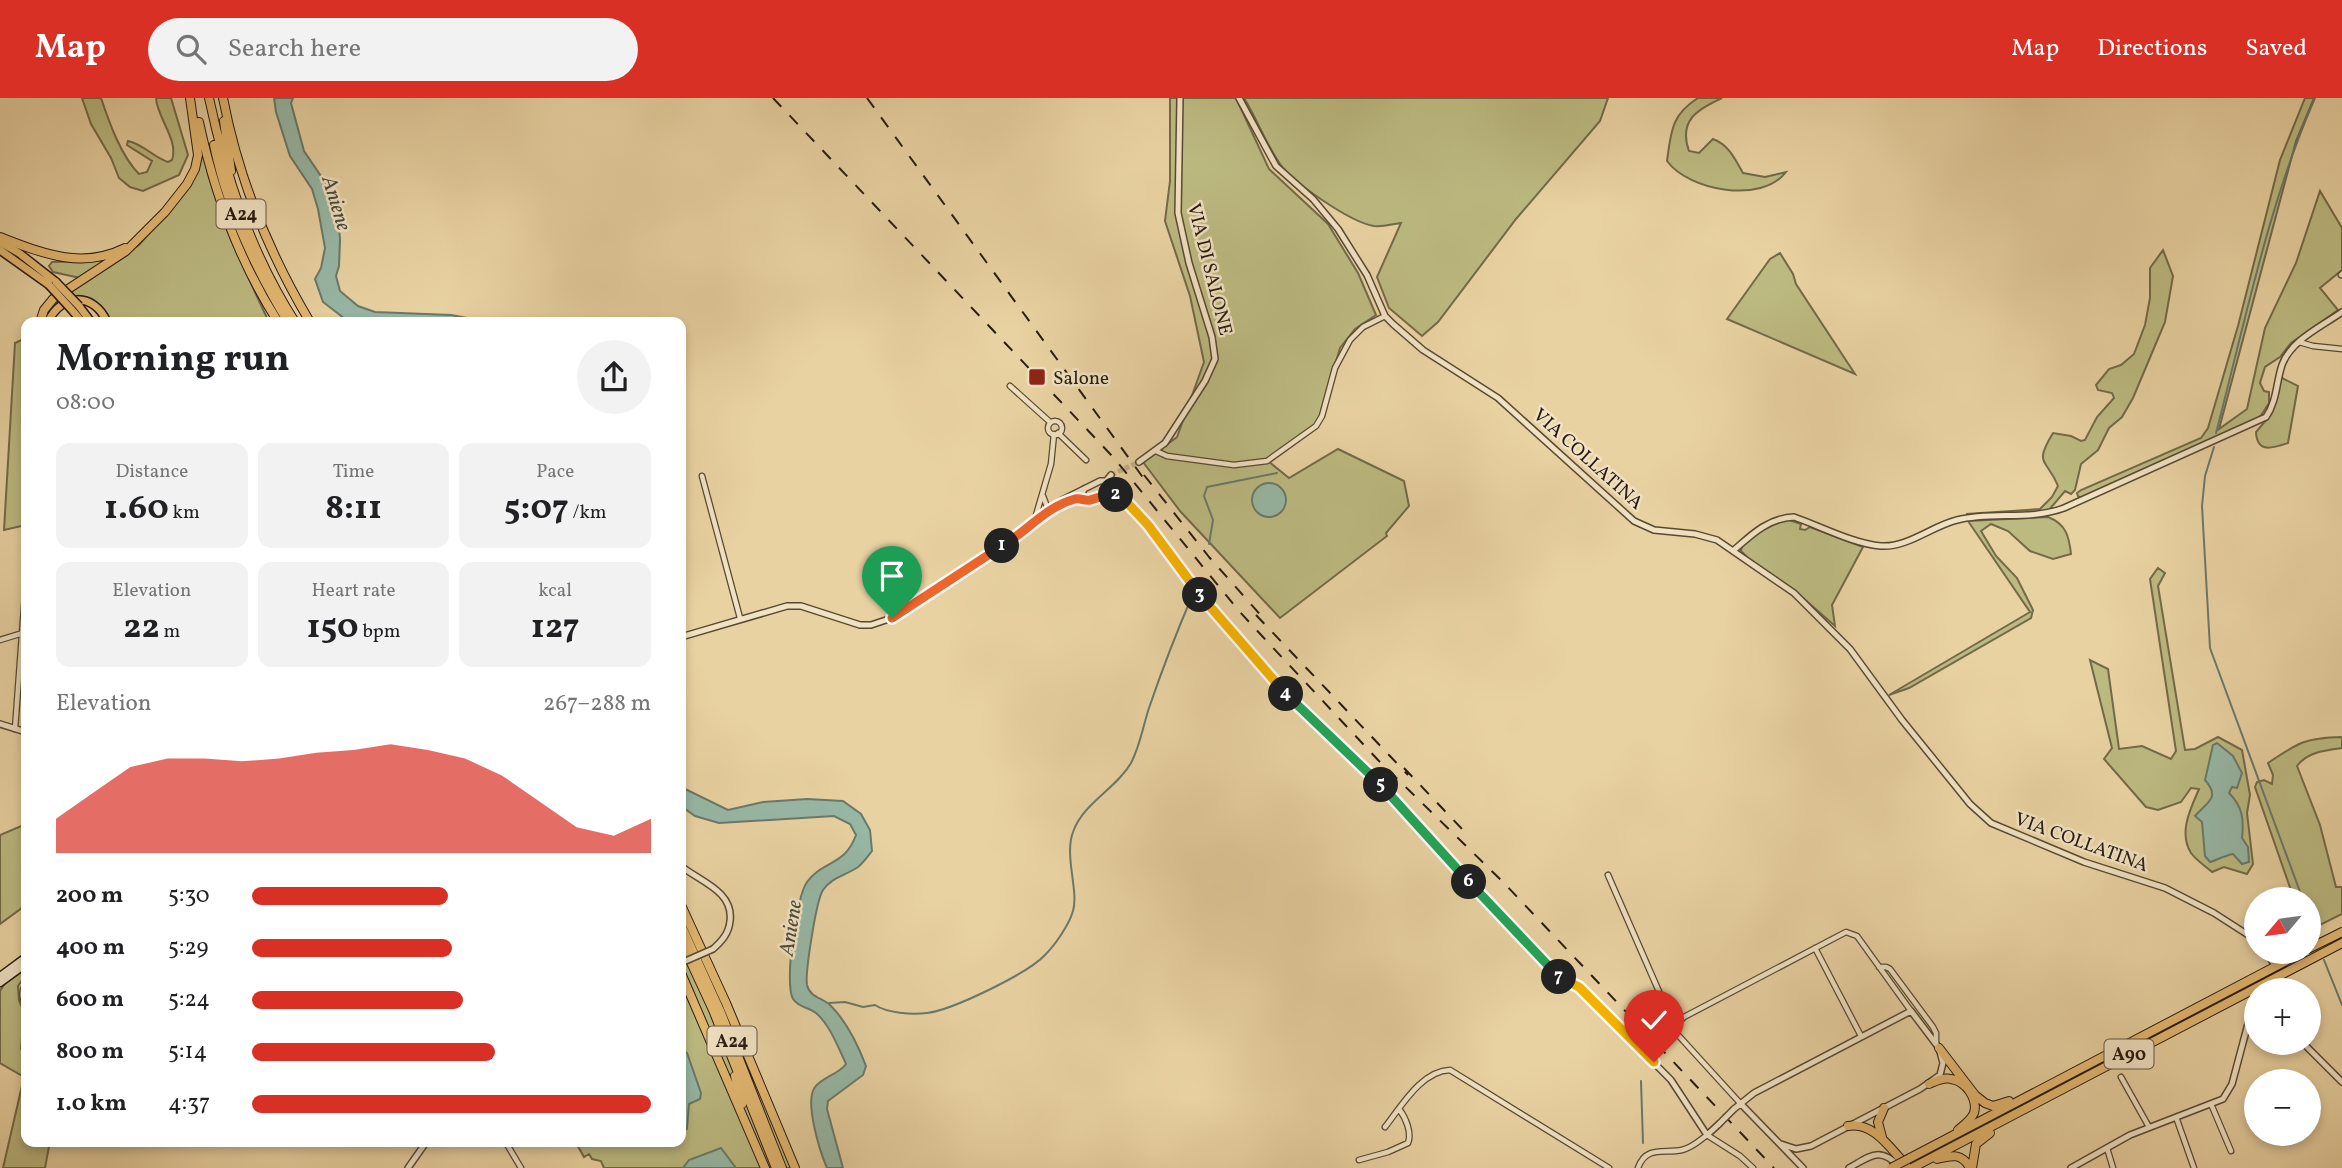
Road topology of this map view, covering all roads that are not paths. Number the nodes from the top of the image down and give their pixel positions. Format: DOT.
graph roads {
  1 [pos="192,98"];
  2 [pos="206,98"];
  3 [pos="222,98"];
  4 [pos="1180,98"];
  5 [pos="1239,98"];
  6 [pos="247,231"];
  7 [pos="0,239"];
  8 [pos="139,240"];
  9 [pos="0,250"];
  10 [pos="53,284"];
  11 [pos="75,308"];
  12 [pos="2342,312"];
  13 [pos="1385,316"];
  14 [pos="42,317"];
  15 [pos="52,317"];
  16 [pos="80,317"];
  17 [pos="85,317"];
  18 [pos="104,317"];
  19 [pos="275,317"];
  20 [pos="285,317"];
  21 [pos="292,317"];
  22 [pos="307,317"];
  23 [pos="2299,342"];
  24 [pos="2342,349"];
  25 [pos="1010,386"];
  26 [pos="1050,422"];
  27 [pos="1056,434"];
  28 [pos="1156,451"];
  29 [pos="1086,460"];
  30 [pos="1139,461"];
  31 [pos="1111,475"];
  32 [pos="702,476"];
  33 [pos="1107,483"];
  34 [pos="1084,489"];
  35 [pos="1106,494"];
  36 [pos="1042,496"];
  37 [pos="1121,496"];
  38 [pos="1082,498"];
  39 [pos="1051,510"];
  40 [pos="1033,526"];
  41 [pos="1733,551"];
  42 [pos="740,618"];
  43 [pos="21,634"];
  44 [pos="686,635"];
  45 [pos="0,640"];
  46 [pos="21,665"];
  47 [pos="0,724"];
  48 [pos="15,729"];
  49 [pos="21,731"];
  50 [pos="686,869"];
  51 [pos="1608,875"];
  52 [pos="686,916"];
  53 [pos="2244,932"];
  54 [pos="2342,932"];
  55 [pos="686,936"];
  56 [pos="2321,942"];
  57 [pos="2342,943"];
  58 [pos="1815,948"];
  59 [pos="686,952"];
  60 [pos="21,961"];
  61 [pos="686,961"];
  62 [pos="2280,964"];
  63 [pos="1880,967"];
  64 [pos="21,968"];
  65 [pos="0,976"];
  66 [pos="0,983"];
  67 [pos="686,985"];
  68 [pos="713,1010"];
  69 [pos="1911,1011"];
  70 [pos="1675,1026"];
  71 [pos="1861,1036"];
  72 [pos="2244,1039"];
  73 [pos="1937,1046"];
  74 [pos="2315,1055"];
  75 [pos="2121,1077"];
  76 [pos="2342,1082"];
  77 [pos="1929,1084"];
  78 [pos="2048,1087"];
  79 [pos="1740,1103"];
  80 [pos="2211,1104"];
  81 [pos="1884,1108"];
  82 [pos="2027,1108"];
  83 [pos="1399,1110"];
  84 [pos="2176,1117"];
  85 [pos="1848,1126"];
  86 [pos="1385,1127"];
  87 [pos="2148,1127"];
  88 [pos="1707,1135"];
  89 [pos="754,1142"];
  90 [pos="1885,1142"];
  91 [pos="1938,1143"];
  92 [pos="1781,1144"];
  93 [pos="1811,1146"];
  94 [pos="422,1147"];
  95 [pos="509,1147"];
  96 [pos="2107,1147"];
  97 [pos="2231,1151"];
  98 [pos="1359,1160"];
  99 [pos="2080,1165"];
  100 [pos="780,1166"];
  101 [pos="1915,1166"];
  102 [pos="408,1168"];
  103 [pos="521,1168"];
  104 [pos="765,1168"];
  105 [pos="795,1168"];
  106 [pos="1609,1168"];
  107 [pos="1638,1168"];
  108 [pos="1753,1168"];
  109 [pos="1803,1168"];
  110 [pos="1849,1168"];
  111 [pos="1891,1168"];
  112 [pos="1901,1168"];
  113 [pos="1971,1168"];
  114 [pos="2071,1168"];
  115 [pos="2113,1168"];
  116 [pos="2194,1168"];
  1 -- 8 [label="highway"];
  1 -- 19 [label="highway"];
  2 -- 6 [label="highway, A24"];
  2 -- 20 [label="highway, A24"];
  3 -- 6 [label="highway"];
  3 -- 22 [label="highway"];
  4 -- 28 [label="street, VIA DI SALONE"];
  5 -- 13 [label="street, VIA COLLATINA"];
  6 -- 21 [label="highway, A24"];
  7 -- 8 [label="highway"];
  7 -- 10 [label="highway"];
  8 -- 14 [label="highway"];
  9 -- 10 [label="highway"];
  10 -- 11 [label="highway, bridge"];
  11 -- 16 [label="highway"];
  11 -- 17 [label="highway"];
  12 -- 23 [label="street"];
  13 -- 28 [label="street"];
  13 -- 41 [label="street, VIA COLLATINA"];
  15 -- 18 [label="highway"];
  23 -- 24 [label="street"];
  23 -- 41 [label="street"];
  25 -- 26 [label="street"];
  26 -- 27 [label="street"];
  26 -- 27 [label="street"];
  27 -- 29 [label="street"];
  27 -- 36 [label="street"];
  28 -- 30 [label="street, VIA DI SALONE"];
  31 -- 33 [label="street"];
  32 -- 42 [label="street"];
  33 -- 34 [label="street"];
  33 -- 35 [label="street"];
  33 -- 37 [label="street"];
  34 -- 38 [label="street"];
  34 -- 39 [label="street"];
  35 -- 37 [label="street"];
  35 -- 38 [label="street"];
  36 -- 39 [label="street"];
  36 -- 39 [label="street"];
  36 -- 40 [label="street"];
  37 -- 88 [label="street"];
  38 -- 39 [label="street"];
  39 -- 40 [label="street"];
  40 -- 42 [label="street"];
  41 -- 53 [label="street, VIA COLLATINA"];
  42 -- 44 [label="street"];
  43 -- 45 [label="street"];
  46 -- 48 [label="street"];
  47 -- 48 [label="street"];
  48 -- 49 [label="street"];
  50 -- 61 [label="street, bridge"];
  51 -- 70 [label="street"];
  52 -- 105 [label="highway"];
  54 -- 56 [label="highway"];
  55 -- 100 [label="highway, A24"];
  57 -- 82 [label="highway, A90"];
  58 -- 63 [label="street"];
  58 -- 70 [label="street"];
  58 -- 71 [label="street"];
  59 -- 68 [label="highway, A24"];
  60 -- 65 [label="main road"];
  62 -- 78 [label="highway, A90"];
  63 -- 69 [label="street"];
  63 -- 73 [label="street"];
  64 -- 66 [label="main road"];
  67 -- 89 [label="highway"];
  68 -- 89 [label="highway"];
  68 -- 100 [label="highway, A24"];
  69 -- 71 [label="street"];
  69 -- 73 [label="street"];
  70 -- 79 [label="street"];
  71 -- 79 [label="street"];
  72 -- 80 [label="street"];
  73 -- 77 [label="street"];
  73 -- 78 [label="highway"];
  74 -- 76 [label="street"];
  75 -- 87 [label="street"];
  77 -- 81 [label="street"];
  77 -- 91 [label="highway"];
  78 -- 91 [label="highway, A90"];
  79 -- 88 [label="street, bridge"];
  79 -- 92 [label="street"];
  80 -- 84 [label="street"];
  80 -- 97 [label="street"];
  81 -- 85 [label="street"];
  81 -- 90 [label="highway"];
  82 -- 101 [label="highway, A90"];
  82 -- 113 [label="highway"];
  83 -- 86 [label="street"];
  83 -- 98 [label="street"];
  83 -- 106 [label="street"];
  84 -- 87 [label="street"];
  84 -- 116 [label="street"];
  85 -- 90 [label="highway"];
  85 -- 93 [label="street"];
  87 -- 96 [label="street"];
  88 -- 107 [label="street"];
  88 -- 108 [label="street"];
  89 -- 104 [label="highway"];
  90 -- 101 [label="highway"];
  91 -- 111 [label="highway, A90, bridge"];
  92 -- 93 [label="street"];
  92 -- 109 [label="street"];
  93 -- 109 [label="street"];
  94 -- 102 [label="street"];
  95 -- 103 [label="street"];
  96 -- 99 [label="street"];
  96 -- 115 [label="street"];
  99 -- 114 [label="street"];
  101 -- 113 [label="highway"];
  110 -- 112 [label="street"];
}
